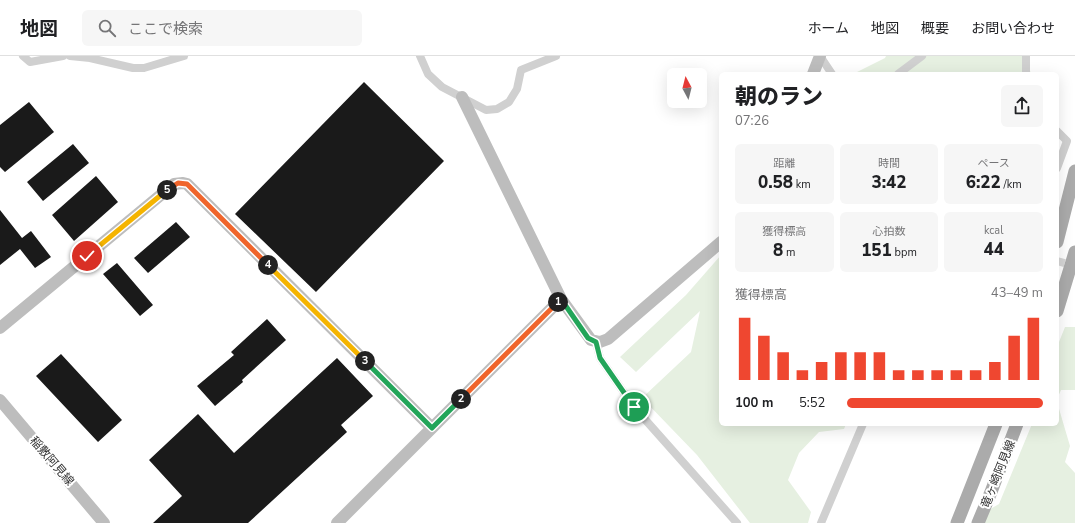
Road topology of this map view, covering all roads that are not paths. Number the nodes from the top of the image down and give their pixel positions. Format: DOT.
graph roads {
  1 [pos="23,56"];
  2 [pos="63,56"];
  3 [pos="70,56"];
  4 [pos="184,56"];
  5 [pos="420,56"];
  6 [pos="556,56"];
  7 [pos="820,56"];
  8 [pos="922,56"];
  9 [pos="1026,56"];
  10 [pos="814,72"];
  11 [pos="831,72"];
  12 [pos="901,72"];
  13 [pos="1026,72"];
  14 [pos="462,97"];
  15 [pos="1059,133"];
  16 [pos="1059,162"];
  17 [pos="1075,171"];
  18 [pos="1059,234"];
  19 [pos="719,244"];
  20 [pos="1075,252"];
  21 [pos="561,299"];
  22 [pos="1059,304"];
  23 [pos="0,328"];
  24 [pos="596,342"];
  25 [pos="0,400"];
  26 [pos="862,426"];
  27 [pos="995,426"];
  28 [pos="1016,426"];
  29 [pos="432,428"];
  30 [pos="104,523"];
  31 [pos="337,523"];
  32 [pos="737,523"];
  33 [pos="821,523"];
  34 [pos="957,523"];
  35 [pos="978,523"];
  1 -- 2 [label="street"];
  3 -- 4 [label="street"];
  5 -- 14 [label="street"];
  6 -- 14 [label="street"];
  7 -- 10 [label="street"];
  7 -- 11 [label="street"];
  8 -- 12 [label="street"];
  9 -- 13 [label="street"];
  14 -- 21 [label="street"];
  15 -- 16 [label="street"];
  17 -- 18 [label="main road"];
  19 -- 24 [label="street"];
  20 -- 22 [label="main road"];
  21 -- 24 [label="street"];
  21 -- 29 [label="street"];
  23 -- 29 [label="street"];
  24 -- 32 [label="street"];
  25 -- 30 [label="street, 稲敷阿見線"];
  26 -- 33 [label="street"];
  27 -- 34 [label="main road, 竜ヶ崎阿見線"];
  28 -- 35 [label="main road, 竜ヶ崎阿見線"];
  29 -- 31 [label="street"];
}
